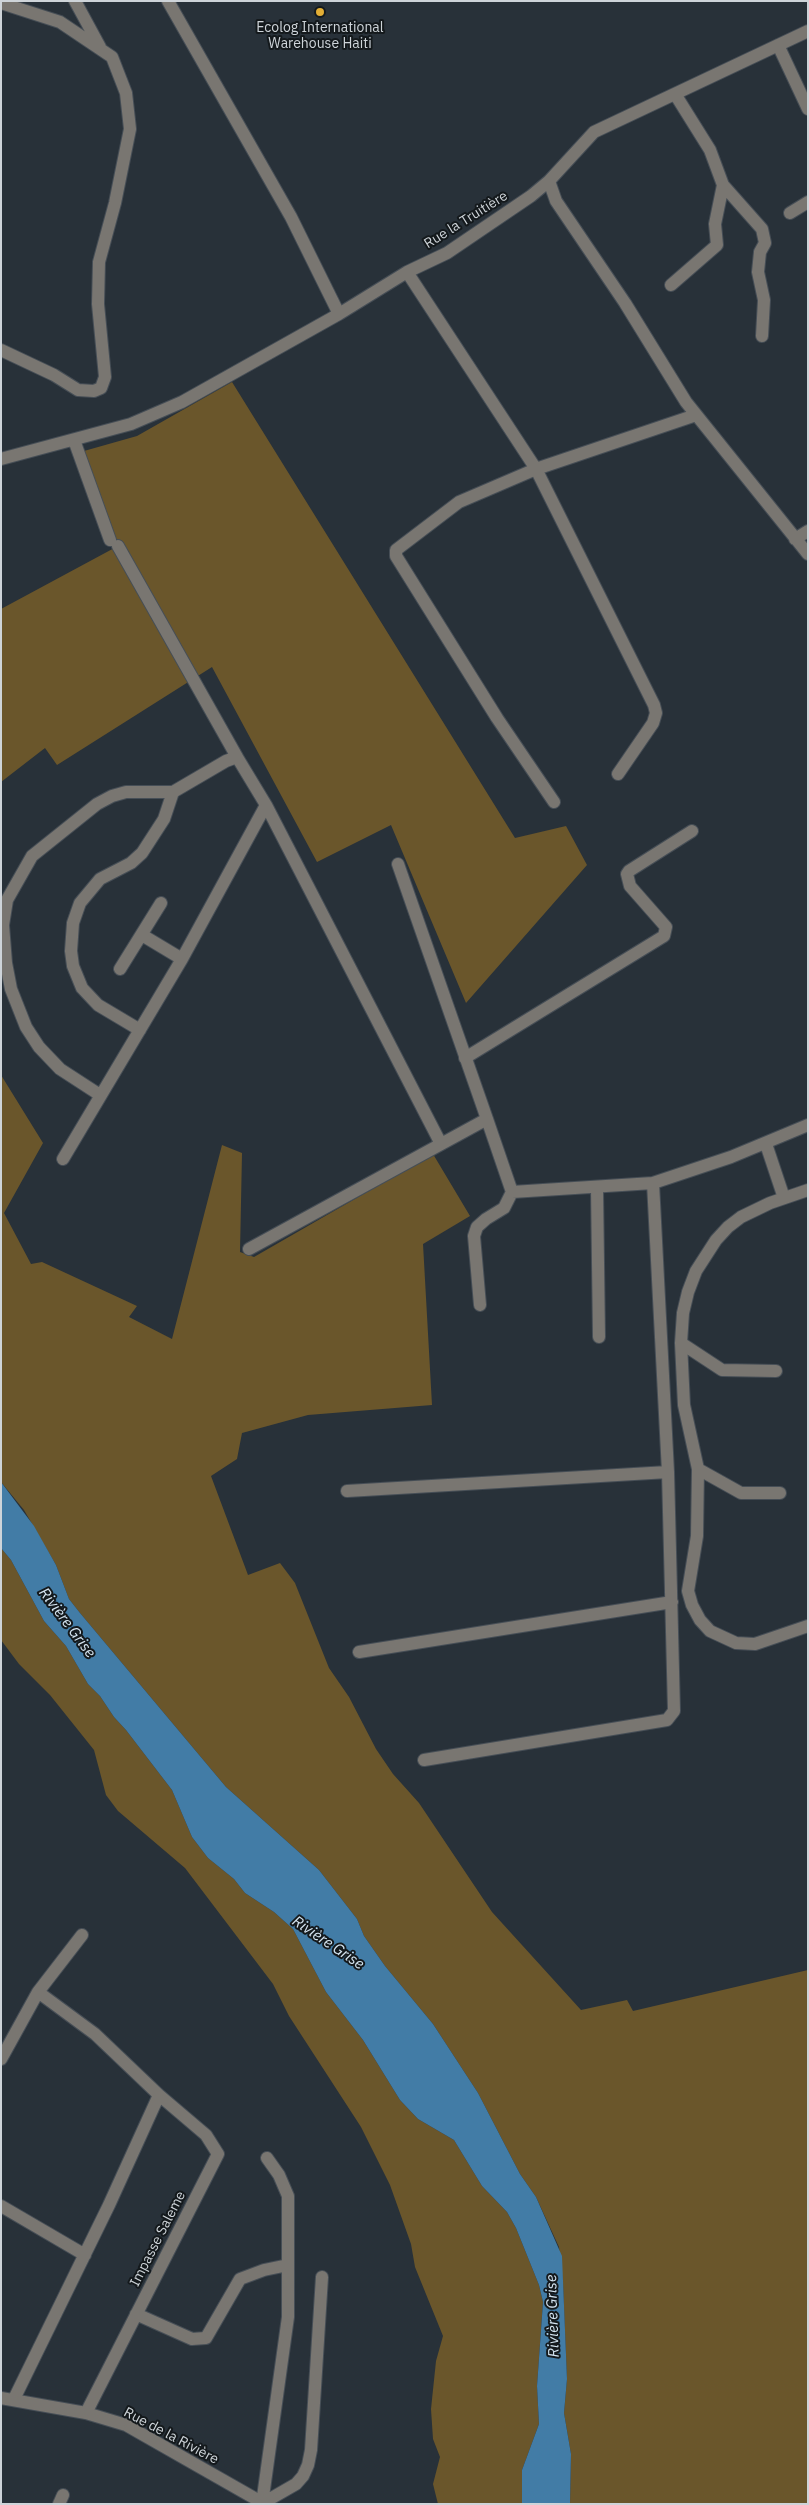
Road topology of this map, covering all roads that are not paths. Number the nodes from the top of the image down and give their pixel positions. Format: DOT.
graph roads {
  1 [pos="75,1"];
  2 [pos="168,1"];
  3 [pos="1,3"];
  4 [pos="808,31"];
  5 [pos="778,46"];
  6 [pos="101,50"];
  7 [pos="675,94"];
  8 [pos="808,109"];
  9 [pos="549,181"];
  10 [pos="723,184"];
  11 [pos="808,202"];
  12 [pos="790,213"];
  13 [pos="407,272"];
  14 [pos="671,286"];
  15 [pos="339,314"];
  16 [pos="762,336"];
  17 [pos="1,350"];
  18 [pos="696,416"];
  19 [pos="74,440"];
  20 [pos="1,460"];
  21 [pos="536,469"];
  22 [pos="808,531"];
  23 [pos="795,539"];
  24 [pos="808,554"];
  25 [pos="237,757"];
  26 [pos="618,774"];
  27 [pos="173,792"];
  28 [pos="554,802"];
  29 [pos="266,805"];
  30 [pos="692,831"];
  31 [pos="398,864"];
  32 [pos="4,900"];
  33 [pos="161,902"];
  34 [pos="142,935"];
  35 [pos="182,959"];
  36 [pos="120,969"];
  37 [pos="140,1030"];
  38 [pos="465,1058"];
  39 [pos="100,1095"];
  40 [pos="486,1120"];
  41 [pos="808,1125"];
  42 [pos="441,1144"];
  43 [pos="766,1144"];
  44 [pos="63,1159"];
  45 [pos="653,1183"];
  46 [pos="597,1188"];
  47 [pos="808,1190"];
  48 [pos="512,1192"];
  49 [pos="784,1198"];
  50 [pos="249,1250"];
  51 [pos="480,1305"];
  52 [pos="599,1337"];
  53 [pos="681,1343"];
  54 [pos="776,1371"];
  55 [pos="698,1469"];
  56 [pos="668,1472"];
  57 [pos="347,1491"];
  58 [pos="780,1493"];
  59 [pos="672,1602"];
  60 [pos="808,1626"];
  61 [pos="359,1652"];
  62 [pos="424,1760"];
  63 [pos="82,1935"];
  64 [pos="38,1992"];
  65 [pos="1,2059"];
  66 [pos="159,2095"];
  67 [pos="267,2158"];
  68 [pos="1,2206"];
  69 [pos="85,2255"];
  70 [pos="288,2265"];
  71 [pos="322,2277"];
  72 [pos="136,2314"];
  73 [pos="1,2398"];
  74 [pos="14,2399"];
  75 [pos="86,2413"];
  76 [pos="262,2503"];
  1 -- 6 [label="street"];
  2 -- 15 [label="street"];
  3 -- 6 [label="street"];
  4 -- 5 [label="street, Rue la Truitière"];
  5 -- 7 [label="street, Rue la Truitière"];
  5 -- 8 [label="street"];
  6 -- 17 [label="street"];
  7 -- 9 [label="street, Rue la Truitière"];
  7 -- 10 [label="street"];
  9 -- 13 [label="street, Rue la Truitière"];
  9 -- 18 [label="street"];
  10 -- 14 [label="street"];
  10 -- 16 [label="street"];
  11 -- 12 [label="street"];
  13 -- 15 [label="street, Rue la Truitière"];
  13 -- 21 [label="street"];
  15 -- 19 [label="street, Rue la Truitière"];
  18 -- 21 [label="street"];
  18 -- 23 [label="street"];
  19 -- 20 [label="street, Rue la Truitière"];
  19 -- 25 [label="street"];
  21 -- 26 [label="street"];
  21 -- 28 [label="street"];
  22 -- 23 [label="street"];
  23 -- 24 [label="street"];
  25 -- 27 [label="street"];
  25 -- 29 [label="street"];
  27 -- 32 [label="street"];
  27 -- 37 [label="street"];
  29 -- 35 [label="street"];
  29 -- 42 [label="street"];
  30 -- 38 [label="street"];
  31 -- 38 [label="street"];
  32 -- 39 [label="street"];
  33 -- 34 [label="street"];
  34 -- 35 [label="street"];
  34 -- 36 [label="street"];
  35 -- 37 [label="street"];
  37 -- 39 [label="street"];
  38 -- 40 [label="street"];
  39 -- 44 [label="street"];
  40 -- 42 [label="street"];
  40 -- 48 [label="street"];
  41 -- 43 [label="street"];
  42 -- 50 [label="street"];
  43 -- 45 [label="street"];
  43 -- 49 [label="street"];
  45 -- 46 [label="street"];
  45 -- 56 [label="street"];
  46 -- 48 [label="street"];
  46 -- 52 [label="street"];
  47 -- 49 [label="street"];
  48 -- 51 [label="street"];
  49 -- 53 [label="street"];
  53 -- 54 [label="street"];
  53 -- 55 [label="street"];
  55 -- 58 [label="street"];
  55 -- 60 [label="street"];
  56 -- 57 [label="street"];
  56 -- 59 [label="street"];
  59 -- 61 [label="street"];
  59 -- 62 [label="street"];
  63 -- 64 [label="street"];
  64 -- 65 [label="street"];
  64 -- 66 [label="street"];
  66 -- 69 [label="street"];
  66 -- 72 [label="street, Impasse Saleme"];
  67 -- 70 [label="street"];
  68 -- 69 [label="street"];
  69 -- 74 [label="street"];
  70 -- 72 [label="street"];
  70 -- 76 [label="street"];
  71 -- 76 [label="street"];
  72 -- 75 [label="street, Impasse Saleme"];
  73 -- 74 [label="street, Rue de la Rivière"];
  74 -- 75 [label="street, Rue de la Rivière"];
  75 -- 76 [label="street, Rue de la Rivière"];
}
